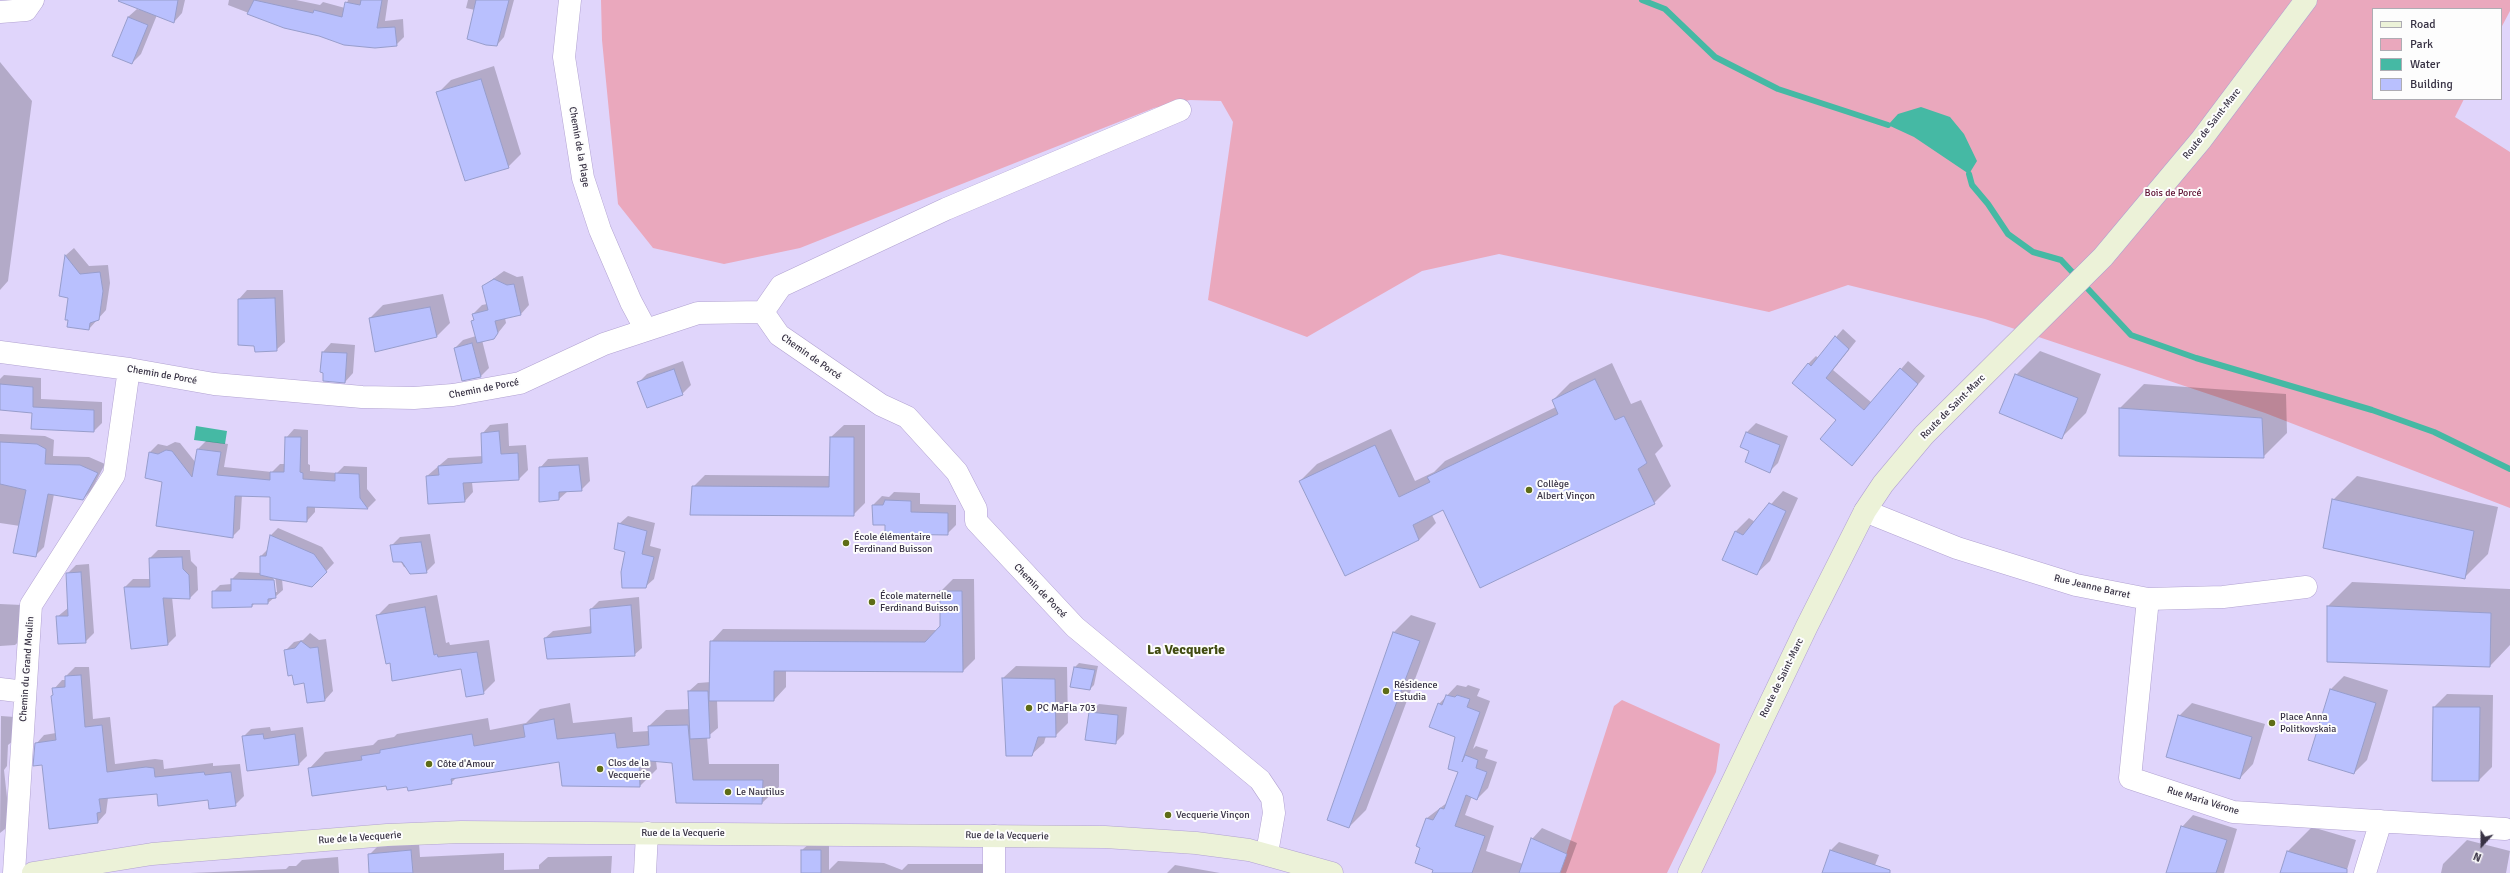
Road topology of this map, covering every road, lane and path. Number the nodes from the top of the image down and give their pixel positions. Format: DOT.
graph roads {
  1 [pos="32,0"];
  2 [pos="570,0"];
  3 [pos="2306,0"];
  4 [pos="0,12"];
  5 [pos="1180,110"];
  6 [pos="763,312"];
  7 [pos="646,330"];
  8 [pos="0,352"];
  9 [pos="129,369"];
  10 [pos="1865,511"];
  11 [pos="2306,586"];
  12 [pos="2148,599"];
  13 [pos="0,689"];
  14 [pos="25,692"];
  15 [pos="2380,821"];
  16 [pos="2505,829"];
  17 [pos="647,833"];
  18 [pos="994,836"];
  19 [pos="1267,853"];
  20 [pos="14,873"];
  21 [pos="33,873"];
  22 [pos="645,873"];
  23 [pos="994,873"];
  24 [pos="1332,873"];
  25 [pos="1689,873"];
  26 [pos="2365,873"];
  1 -- 4 [label="street"];
  2 -- 7 [label="street, Chemin de la Plage"];
  3 -- 10 [label="main road, Route de Saint-Marc"];
  5 -- 6 [label="street"];
  6 -- 7 [label="street, Chemin de Porcé"];
  6 -- 19 [label="street, Chemin de Porcé"];
  7 -- 9 [label="street, Chemin de Porcé"];
  8 -- 9 [label="street, Chemin de Porcé"];
  9 -- 14 [label="street, Chemin du Grand Moulin"];
  10 -- 12 [label="street, Rue Jeanne Barret"];
  10 -- 25 [label="main road, Route de Saint-Marc"];
  11 -- 12 [label="street, Rue Jeanne Barret"];
  12 -- 15 [label="street, Rue Maria Vérone"];
  13 -- 14 [label="street"];
  14 -- 20 [label="street, Chemin du Grand Moulin"];
  15 -- 16 [label="street, Rue Maria Vérone"];
  15 -- 26 [label="street"];
  17 -- 18 [label="main road, Rue de la Vecquerie"];
  17 -- 21 [label="main road, Rue de la Vecquerie"];
  17 -- 22 [label="street"];
  18 -- 19 [label="main road, Rue de la Vecquerie"];
  18 -- 23 [label="street"];
  19 -- 24 [label="main road, Rue de la Vecquerie"];
}
